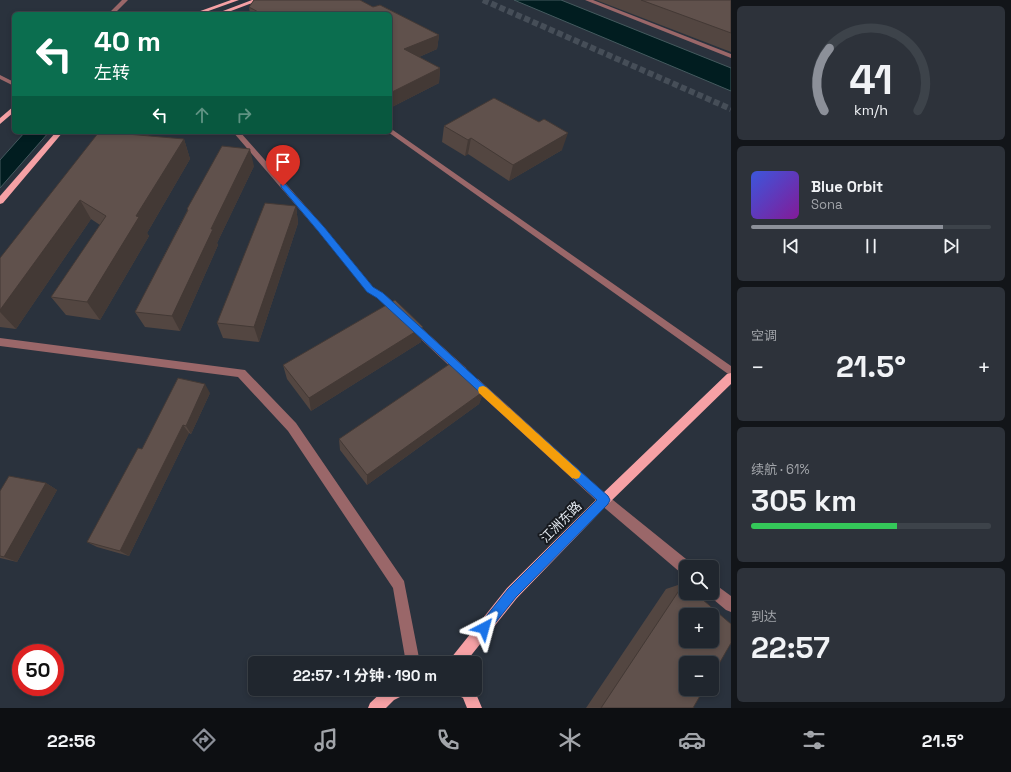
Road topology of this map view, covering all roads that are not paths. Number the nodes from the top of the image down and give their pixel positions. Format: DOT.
graph roads {
  1 [pos="125,0"];
  2 [pos="236,0"];
  3 [pos="257,0"];
  4 [pos="588,0"];
  5 [pos="113,12"];
  6 [pos="201,12"];
  7 [pos="225,12"];
  8 [pos="731,56"];
  9 [pos="0,77"];
  10 [pos="12,83"];
  11 [pos="12,110"];
  12 [pos="0,122"];
  13 [pos="392,131"];
  14 [pos="58,134"];
  15 [pos="238,134"];
  16 [pos="0,202"];
  17 [pos="0,342"];
  18 [pos="731,372"];
  19 [pos="731,377"];
  20 [pos="604,500"];
  21 [pos="679,562"];
  22 [pos="719,596"];
  23 [pos="731,605"];
  24 [pos="412,656"];
  25 [pos="462,656"];
  26 [pos="388,696"];
  27 [pos="469,696"];
  28 [pos="375,708"];
  29 [pos="475,708"];
  1 -- 5 [label="street"];
  2 -- 6 [label="main road"];
  3 -- 7 [label="main road"];
  4 -- 8 [label="street"];
  9 -- 10 [label="street"];
  11 -- 12 [label="main road"];
  13 -- 18 [label="street"];
  14 -- 16 [label="main road"];
  15 -- 20 [label="street"];
  17 -- 24 [label="street"];
  19 -- 20 [label="main road, 江洲东路"];
  20 -- 21 [label="street"];
  20 -- 25 [label="main road, 江洲东路"];
  22 -- 23 [label="street"];
  26 -- 28 [label="main road"];
  27 -- 29 [label="main road"];
}
